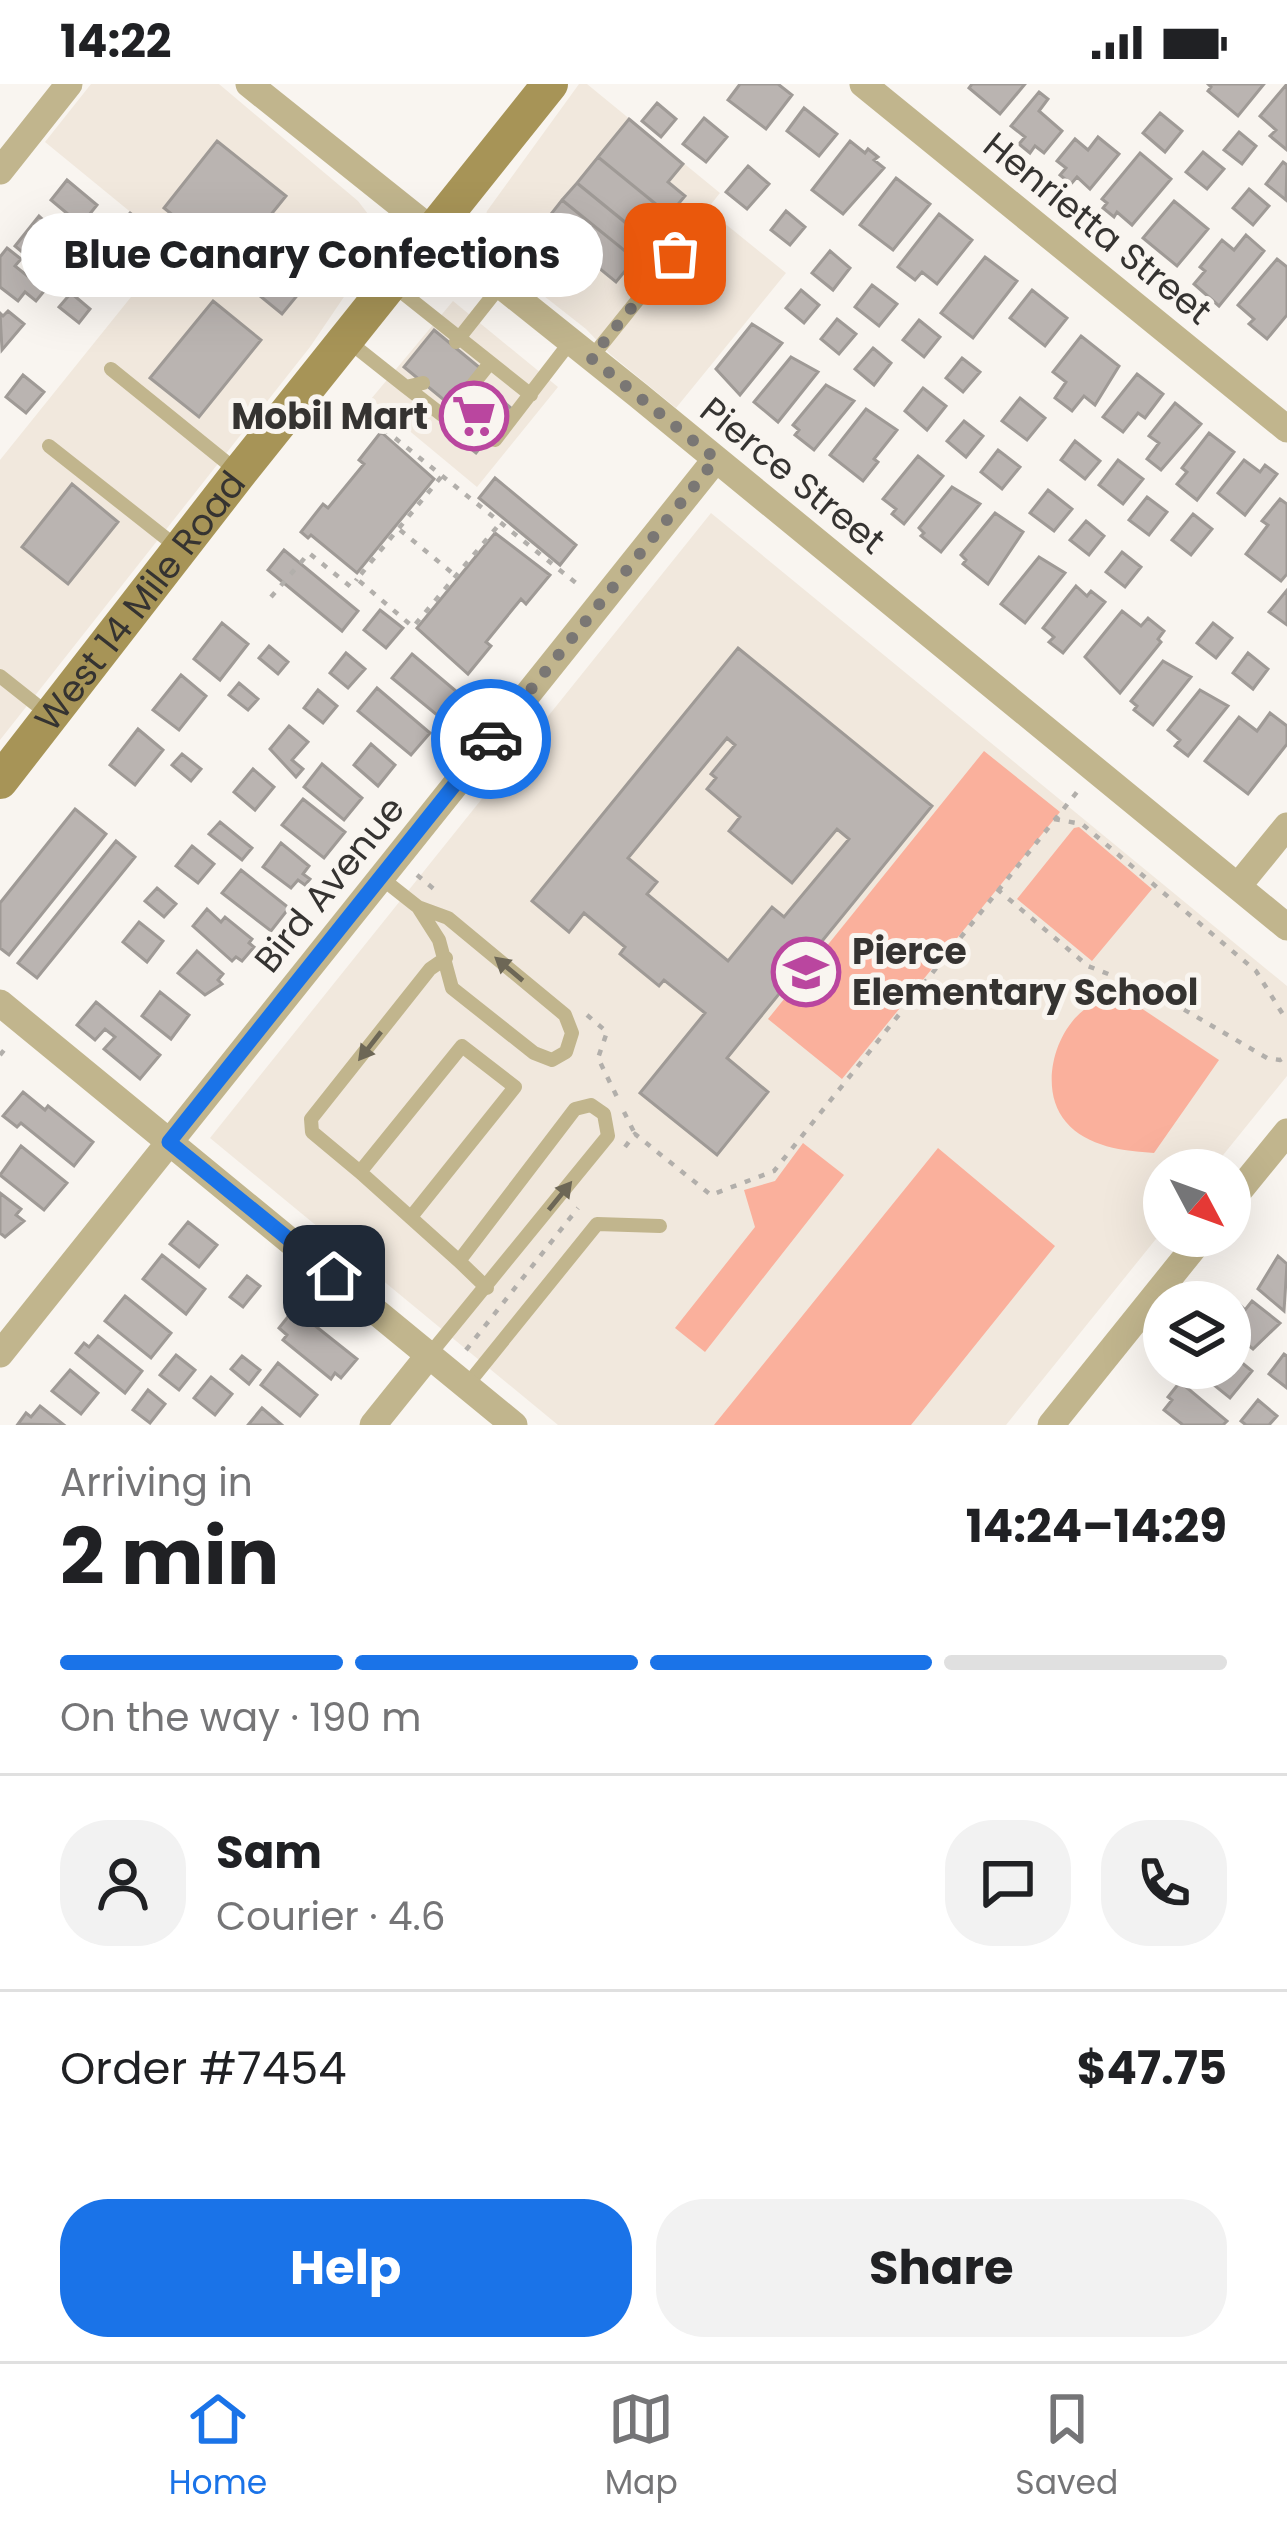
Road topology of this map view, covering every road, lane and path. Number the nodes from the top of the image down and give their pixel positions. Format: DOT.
graph roads {
  1 [pos="69,84"];
  2 [pos="249,84"];
  3 [pos="550,84"];
  4 [pos="863,84"];
  5 [pos="0,171"];
  6 [pos="698,225"];
  7 [pos="433,231"];
  8 [pos="390,283"];
  9 [pos="501,285"];
  10 [pos="346,339"];
  11 [pos="456,342"];
  12 [pos="581,350"];
  13 [pos="490,363"];
  14 [pos="111,369"];
  15 [pos="423,383"];
  16 [pos="406,387"];
  17 [pos="531,395"];
  18 [pos="360,410"];
  19 [pos="1287,429"];
  20 [pos="495,440"];
  21 [pos="49,446"];
  22 [pos="716,459"];
  23 [pos="239,473"];
  24 [pos="441,477"];
  25 [pos="502,521"];
  26 [pos="398,529"];
  27 [pos="180,550"];
  28 [pos="456,576"];
  29 [pos="357,579"];
  30 [pos="581,587"];
  31 [pos="272,597"];
  32 [pos="0,676"];
  33 [pos="50,716"];
  34 [pos="1096,769"];
  35 [pos="0,782"];
  36 [pos="1054,818"];
  37 [pos="1287,826"];
  38 [pos="380,878"];
  39 [pos="1238,886"];
  40 [pos="997,889"];
  41 [pos="418,907"];
  42 [pos="1287,927"];
  43 [pos="446,958"];
  44 [pos="0,1004"];
  45 [pos="1287,1022"];
  46 [pos="10,1044"];
  47 [pos="0,1055"];
  48 [pos="1287,1056"];
  49 [pos="1287,1132"];
  50 [pos="169,1142"];
  51 [pos="621,1152"];
  52 [pos="360,1172"];
  53 [pos="1251,1176"];
  54 [pos="579,1206"];
  55 [pos="411,1217"];
  56 [pos="660,1226"];
  57 [pos="1186,1257"];
  58 [pos="459,1261"];
  59 [pos="487,1288"];
  60 [pos="0,1354"];
  61 [pos="430,1354"];
  62 [pos="463,1371"];
  63 [pos="373,1425"];
  64 [pos="514,1425"];
  65 [pos="1051,1425"];
  1 -- 5 [label="street"];
  2 -- 7 [label="street, Pierce Street"];
  3 -- 7 [label="main road, West 14 Mile Road"];
  4 -- 19 [label="street, Henrietta Street"];
  6 -- 12 [label="lane"];
  7 -- 8 [label="main road, West 14 Mile Road"];
  7 -- 9 [label="street, Pierce Street"];
  8 -- 10 [label="main road, West 14 Mile Road"];
  8 -- 11 [label="lane"];
  9 -- 11 [label="lane"];
  9 -- 12 [label="street, Pierce Street"];
  10 -- 16 [label="lane"];
  10 -- 23 [label="main road, West 14 Mile Road"];
  11 -- 13 [label="lane"];
  12 -- 17 [label="lane"];
  12 -- 22 [label="street, Pierce Street"];
  13 -- 16 [label="lane"];
  13 -- 17 [label="lane"];
  14 -- 23 [label="lane"];
  15 -- 16 [label="lane"];
  17 -- 20 [label="lane"];
  18 -- 24 [label="path"];
  21 -- 27 [label="lane"];
  22 -- 34 [label="street, Pierce Street"];
  22 -- 38 [label="street, Bird Avenue"];
  23 -- 27 [label="main road, West 14 Mile Road"];
  24 -- 25 [label="path"];
  24 -- 26 [label="path"];
  25 -- 28 [label="path"];
  25 -- 30 [label="path"];
  26 -- 28 [label="path"];
  26 -- 29 [label="path"];
  27 -- 33 [label="main road, West 14 Mile Road"];
  28 -- 29 [label="path"];
  29 -- 31 [label="path"];
  32 -- 33 [label="lane"];
  33 -- 35 [label="main road, West 14 Mile Road"];
  34 -- 36 [label="path"];
  34 -- 39 [label="street, Pierce Street"];
  36 -- 40 [label="path"];
  36 -- 45 [label="path"];
  37 -- 39 [label="street"];
  38 -- 41 [label="lane"];
  38 -- 50 [label="street, Bird Avenue"];
  39 -- 42 [label="street, Pierce Street"];
  40 -- 48 [label="path"];
  40 -- 51 [label="path"];
  41 -- 43 [label="lane"];
  43 -- 41 [label="lane, one-way"];
  43 -- 52 [label="lane, one-way"];
  44 -- 50 [label="street"];
  46 -- 47 [label="path"];
  49 -- 53 [label="street"];
  50 -- 60 [label="street, Bird Avenue"];
  50 -- 61 [label="street"];
  52 -- 55 [label="lane"];
  52 -- 55 [label="lane"];
  54 -- 62 [label="path"];
  55 -- 58 [label="lane"];
  56 -- 62 [label="lane"];
  57 -- 65 [label="street"];
  58 -- 59 [label="lane"];
  59 -- 58 [label="lane, one-way"];
  59 -- 61 [label="lane"];
  61 -- 62 [label="street"];
  61 -- 63 [label="street"];
  62 -- 64 [label="street"];
}
